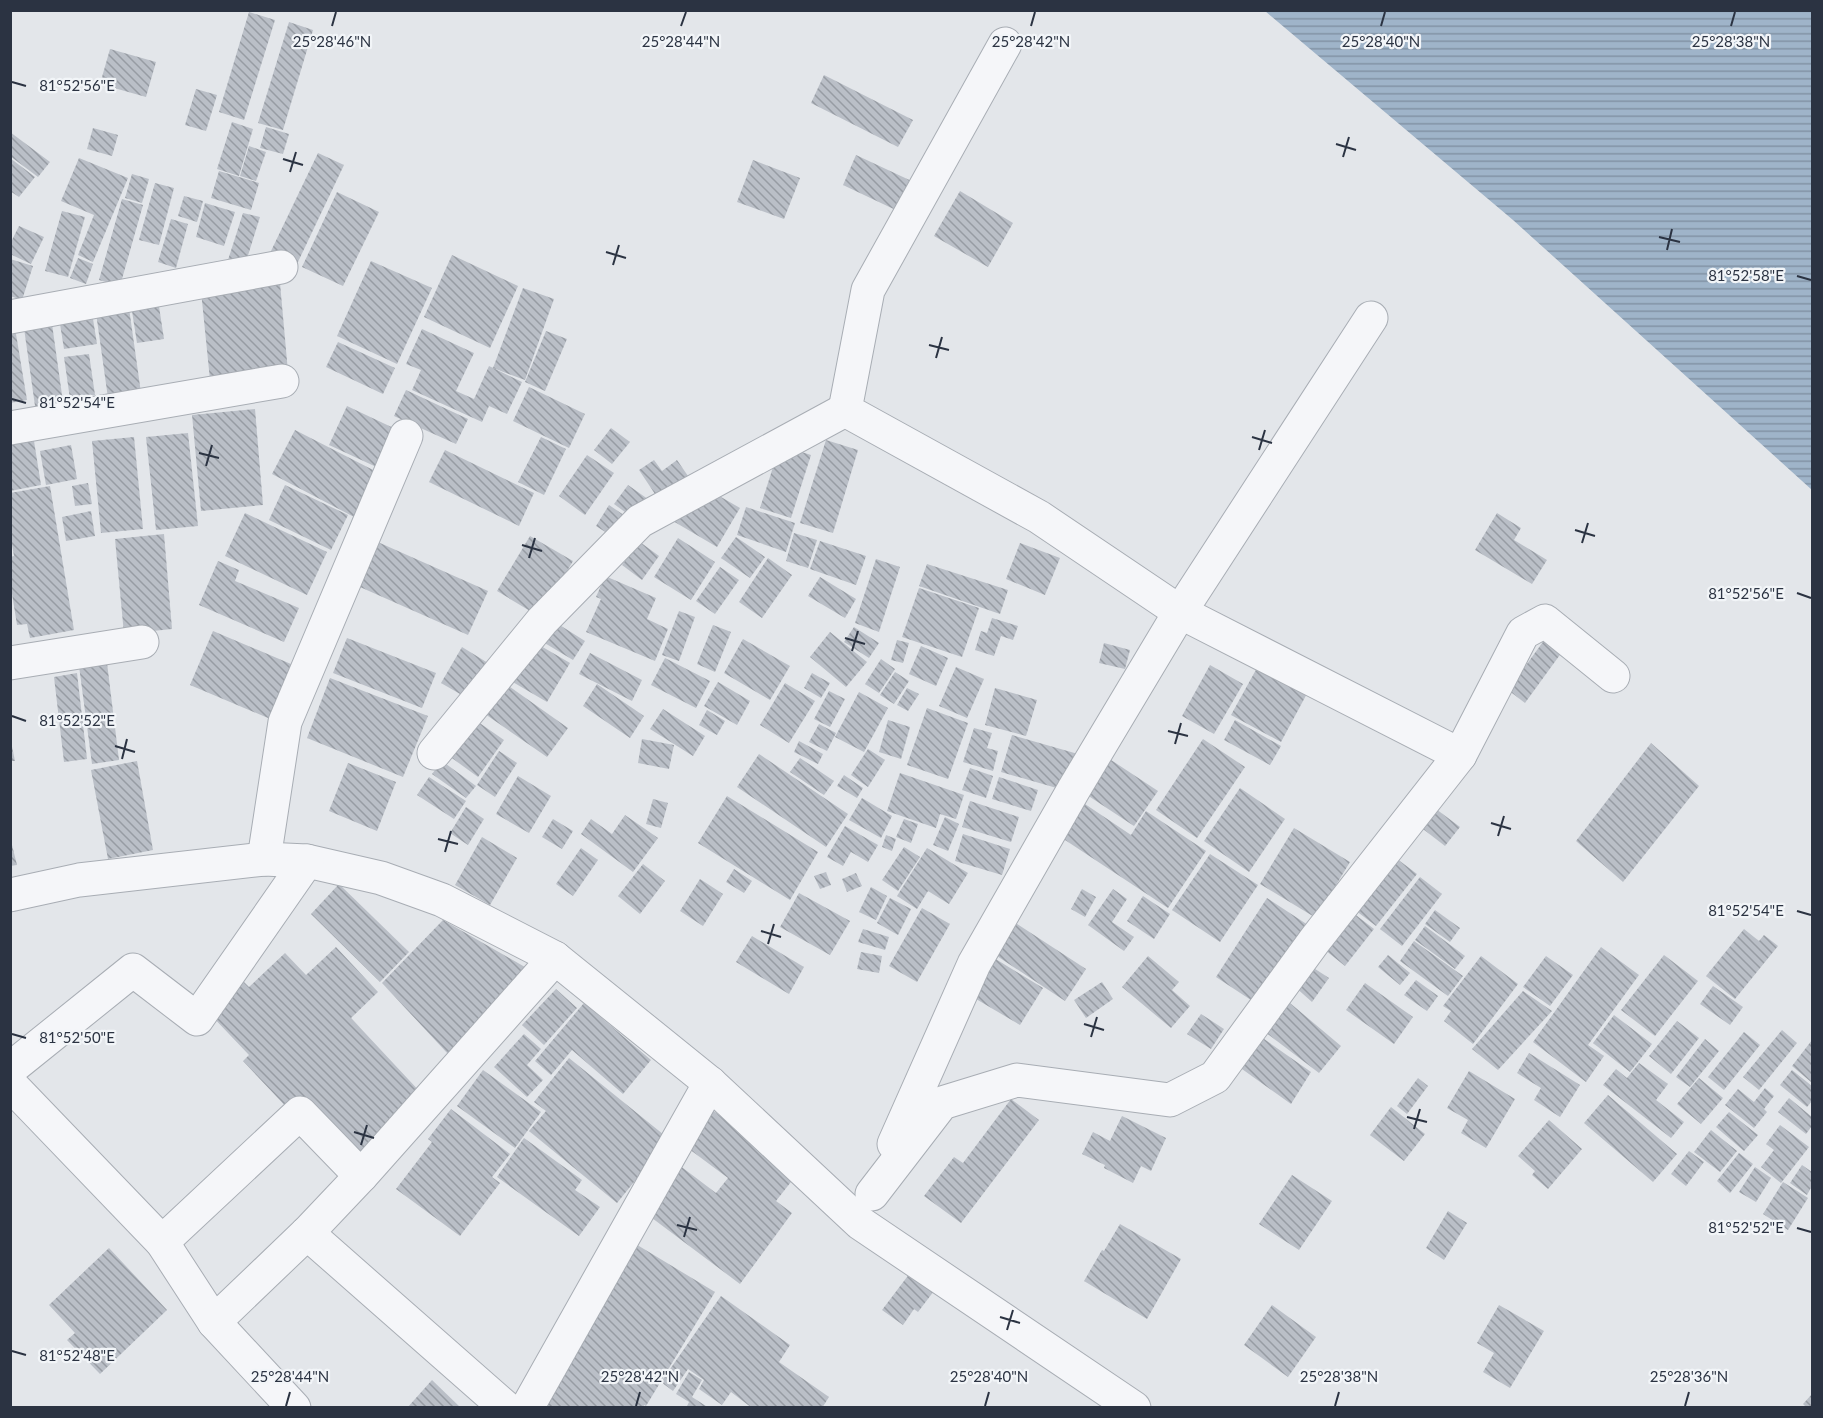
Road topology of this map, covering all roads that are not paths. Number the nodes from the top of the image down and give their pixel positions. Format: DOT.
graph roads {
  1 [pos="1005,44"];
  2 [pos="280,267"];
  3 [pos="10,317"];
  4 [pos="1371,318"];
  5 [pos="282,381"];
  6 [pos="845,410"];
  7 [pos="10,428"];
  8 [pos="406,436"];
  9 [pos="1180,612"];
  10 [pos="142,642"];
  11 [pos="10,663"];
  12 [pos="1613,676"];
  13 [pos="434,753"];
  14 [pos="1460,755"];
  15 [pos="264,858"];
  16 [pos="307,861"];
  17 [pos="10,895"];
  18 [pos="555,958"];
  19 [pos="10,1069"];
  20 [pos="710,1083"];
  21 [pos="10,1084"];
  22 [pos="361,1176"];
  23 [pos="872,1194"];
  24 [pos="860,1223"];
  25 [pos="307,1233"];
  26 [pos="162,1242"];
  27 [pos="214,1322"];
  28 [pos="1095,1397"];
  29 [pos="294,1407"];
  30 [pos="506,1407"];
  31 [pos="527,1407"];
  32 [pos="1134,1407"];
  1 -- 6 [label="street"];
  2 -- 3 [label="street"];
  4 -- 9 [label="street"];
  5 -- 7 [label="street"];
  6 -- 9 [label="street"];
  6 -- 13 [label="street"];
  8 -- 15 [label="street"];
  9 -- 14 [label="street"];
  9 -- 23 [label="street"];
  10 -- 11 [label="street"];
  12 -- 14 [label="street"];
  14 -- 23 [label="street"];
  15 -- 16 [label="street"];
  15 -- 17 [label="street"];
  16 -- 18 [label="street"];
  16 -- 19 [label="street"];
  18 -- 20 [label="street"];
  18 -- 22 [label="street"];
  20 -- 24 [label="street"];
  20 -- 31 [label="street"];
  21 -- 26 [label="street"];
  22 -- 25 [label="street"];
  22 -- 26 [label="street"];
  23 -- 24 [label="street"];
  24 -- 28 [label="street"];
  25 -- 27 [label="street"];
  25 -- 30 [label="street"];
  26 -- 27 [label="street"];
  27 -- 29 [label="street"];
  28 -- 32 [label="street"];
}
